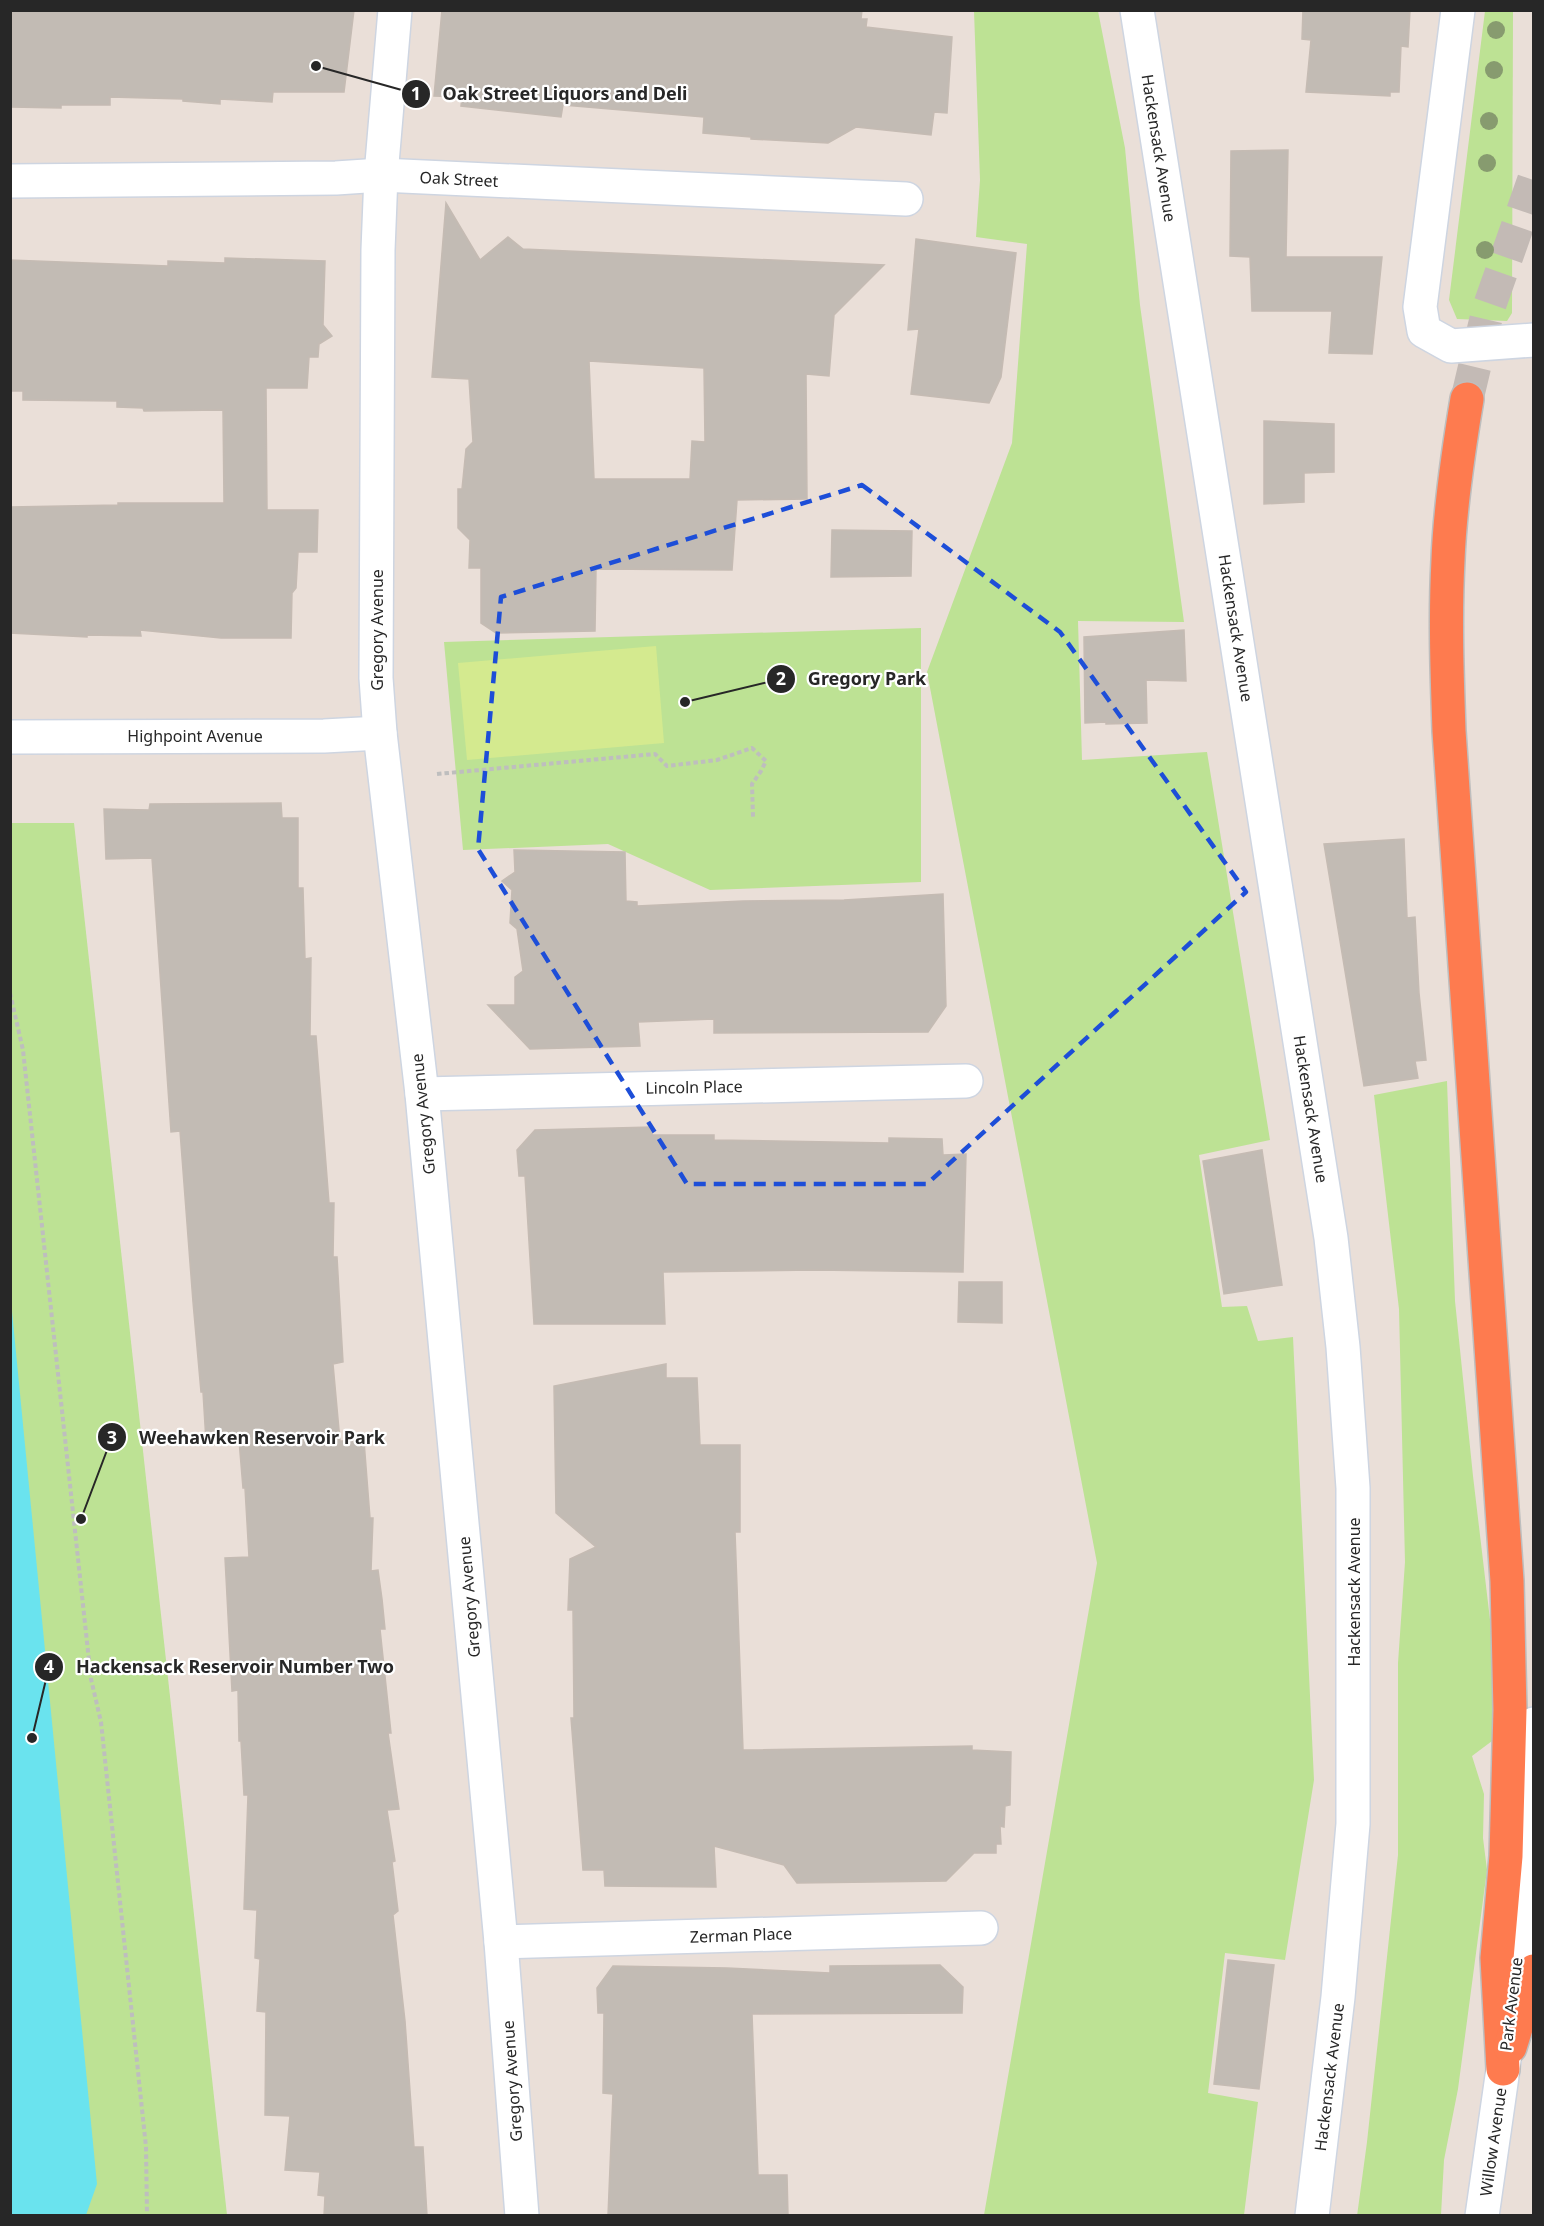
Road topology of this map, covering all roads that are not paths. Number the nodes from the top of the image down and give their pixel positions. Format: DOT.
graph roads {
  1 [pos="395,10"];
  2 [pos="1137,10"];
  3 [pos="1458,10"];
  4 [pos="381,175"];
  5 [pos="10,181"];
  6 [pos="906,199"];
  7 [pos="1533,340"];
  8 [pos="1467,399"];
  9 [pos="380,734"];
  10 [pos="10,737"];
  11 [pos="966,1081"];
  12 [pos="422,1094"];
  13 [pos="1533,1725"];
  14 [pos="981,1928"];
  15 [pos="501,1942"];
  16 [pos="1533,1971"];
  17 [pos="1503,2069"];
  18 [pos="522,2216"];
  19 [pos="1312,2216"];
  20 [pos="1482,2216"];
  1 -- 4 [label="street, Gregory Avenue"];
  2 -- 19 [label="street, Hackensack Avenue"];
  3 -- 7 [label="street"];
  4 -- 5 [label="street, Oak Street"];
  4 -- 6 [label="street, Oak Street"];
  4 -- 9 [label="street, Gregory Avenue"];
  8 -- 17 [label="highway"];
  9 -- 10 [label="street, Highpoint Avenue"];
  9 -- 12 [label="street, Gregory Avenue"];
  11 -- 12 [label="street, Lincoln Place"];
  12 -- 15 [label="street, Gregory Avenue"];
  13 -- 17 [label="street, Park Avenue"];
  14 -- 15 [label="street, Zerman Place"];
  15 -- 18 [label="street, Gregory Avenue"];
  16 -- 17 [label="highway"];
  17 -- 20 [label="street, Willow Avenue"];
}
